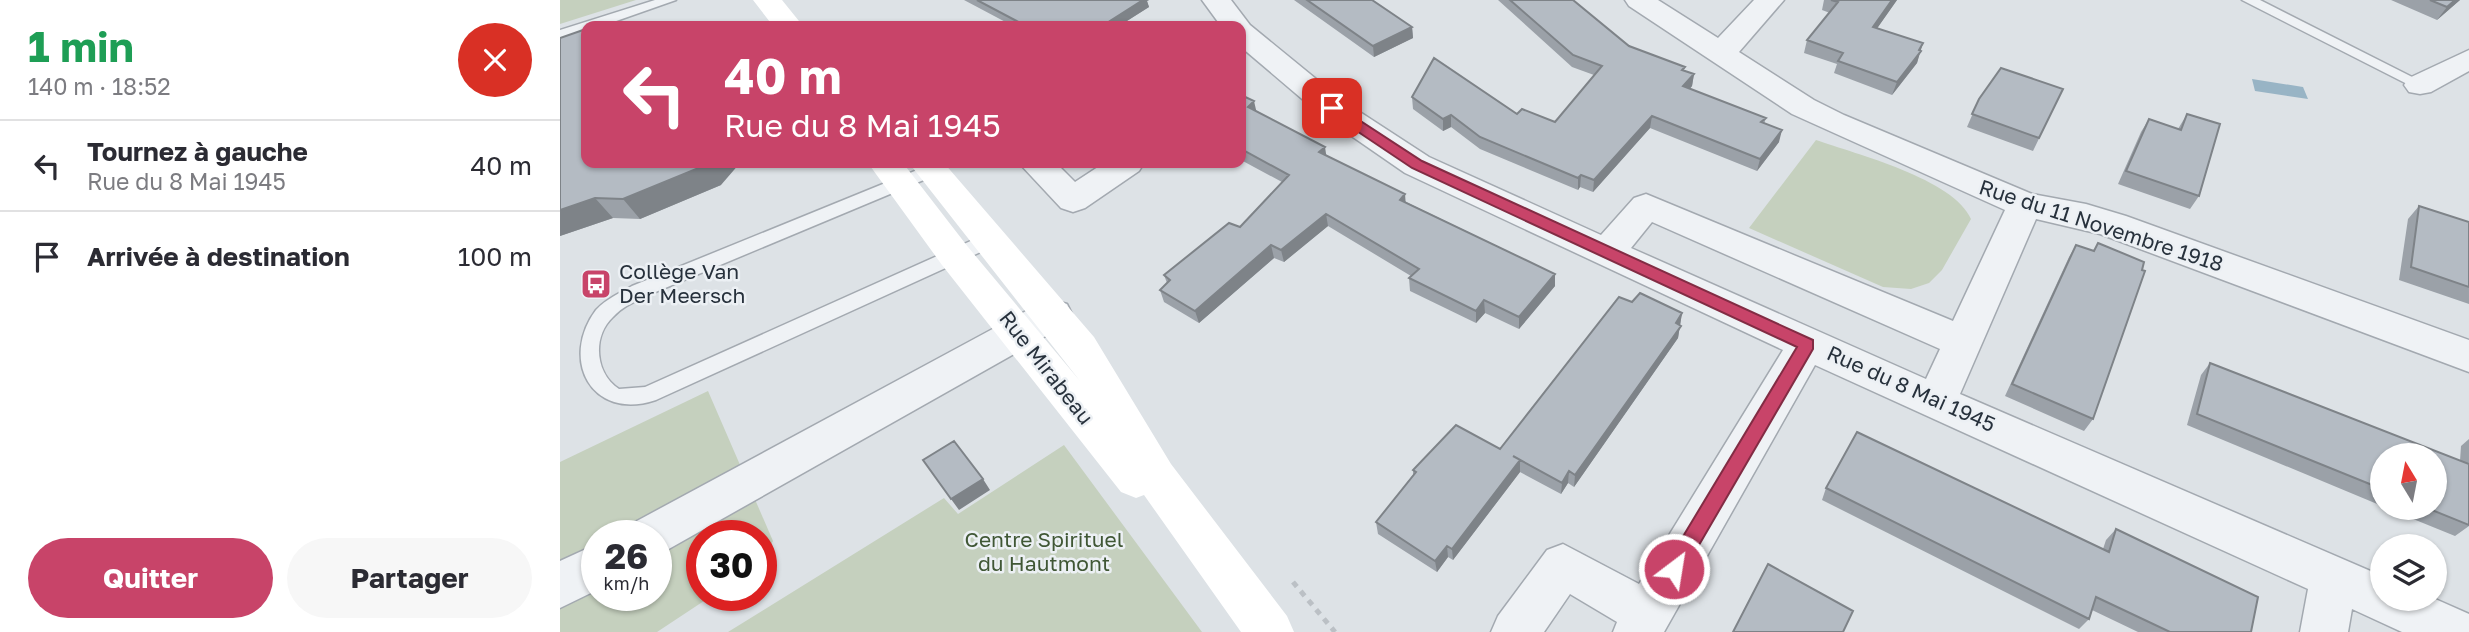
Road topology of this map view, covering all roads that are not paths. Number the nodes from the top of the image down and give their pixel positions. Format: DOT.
graph roads {
  1 [pos="669,0"];
  2 [pos="767,0"];
  3 [pos="1639,0"];
  4 [pos="1770,0"];
  5 [pos="2249,0"];
  6 [pos="605,21"];
  7 [pos="784,21"];
  8 [pos="581,29"];
  9 [pos="560,35"];
  10 [pos="1246,37"];
  11 [pos="1721,53"];
  12 [pos="2469,59"];
  13 [pos="2420,85"];
  14 [pos="1041,168"];
  15 [pos="1121,168"];
  16 [pos="911,169"];
  17 [pos="2025,205"];
  18 [pos="973,248"];
  19 [pos="1606,253"];
  20 [pos="1036,323"];
  21 [pos="1963,342"];
  22 [pos="1807,344"];
  23 [pos="2469,356"];
  24 [pos="1937,400"];
  25 [pos="672,524"];
  26 [pos="581,574"];
  27 [pos="2333,578"];
  28 [pos="560,586"];
  29 [pos="1642,623"];
  30 [pos="1270,632"];
  31 [pos="1515,632"];
  32 [pos="2323,632"];
  33 [pos="2455,632"];
  1 -- 6 [label="lane"];
  2 -- 7 [label="main road"];
  3 -- 11 [label="street, Rue du 11 Novembre 1918"];
  4 -- 11 [label="street"];
  5 -- 13 [label="lane"];
  8 -- 9 [label="lane"];
  10 -- 19 [label="street, Rue du 8 Mai 1945"];
  11 -- 17 [label="street, Rue du 11 Novembre 1918"];
  12 -- 13 [label="street"];
  14 -- 15 [label="street"];
  16 -- 18 [label="main road, Rue Mirabeau"];
  16 -- 18 [label="lane"];
  17 -- 21 [label="street"];
  17 -- 23 [label="street, Rue du 11 Novembre 1918"];
  18 -- 20 [label="main road, Rue Mirabeau"];
  19 -- 21 [label="street"];
  19 -- 22 [label="street, Rue du 8 Mai 1945"];
  20 -- 25 [label="street"];
  20 -- 30 [label="main road, Rue Mirabeau"];
  21 -- 24 [label="street"];
  22 -- 24 [label="street, Rue du 8 Mai 1945"];
  22 -- 29 [label="street"];
  24 -- 27 [label="street, Rue du 8 Mai 1945"];
  26 -- 28 [label="street"];
  27 -- 32 [label="street"];
  27 -- 33 [label="street, Rue du 8 Mai 1945"];
  29 -- 31 [label="street"];
}
